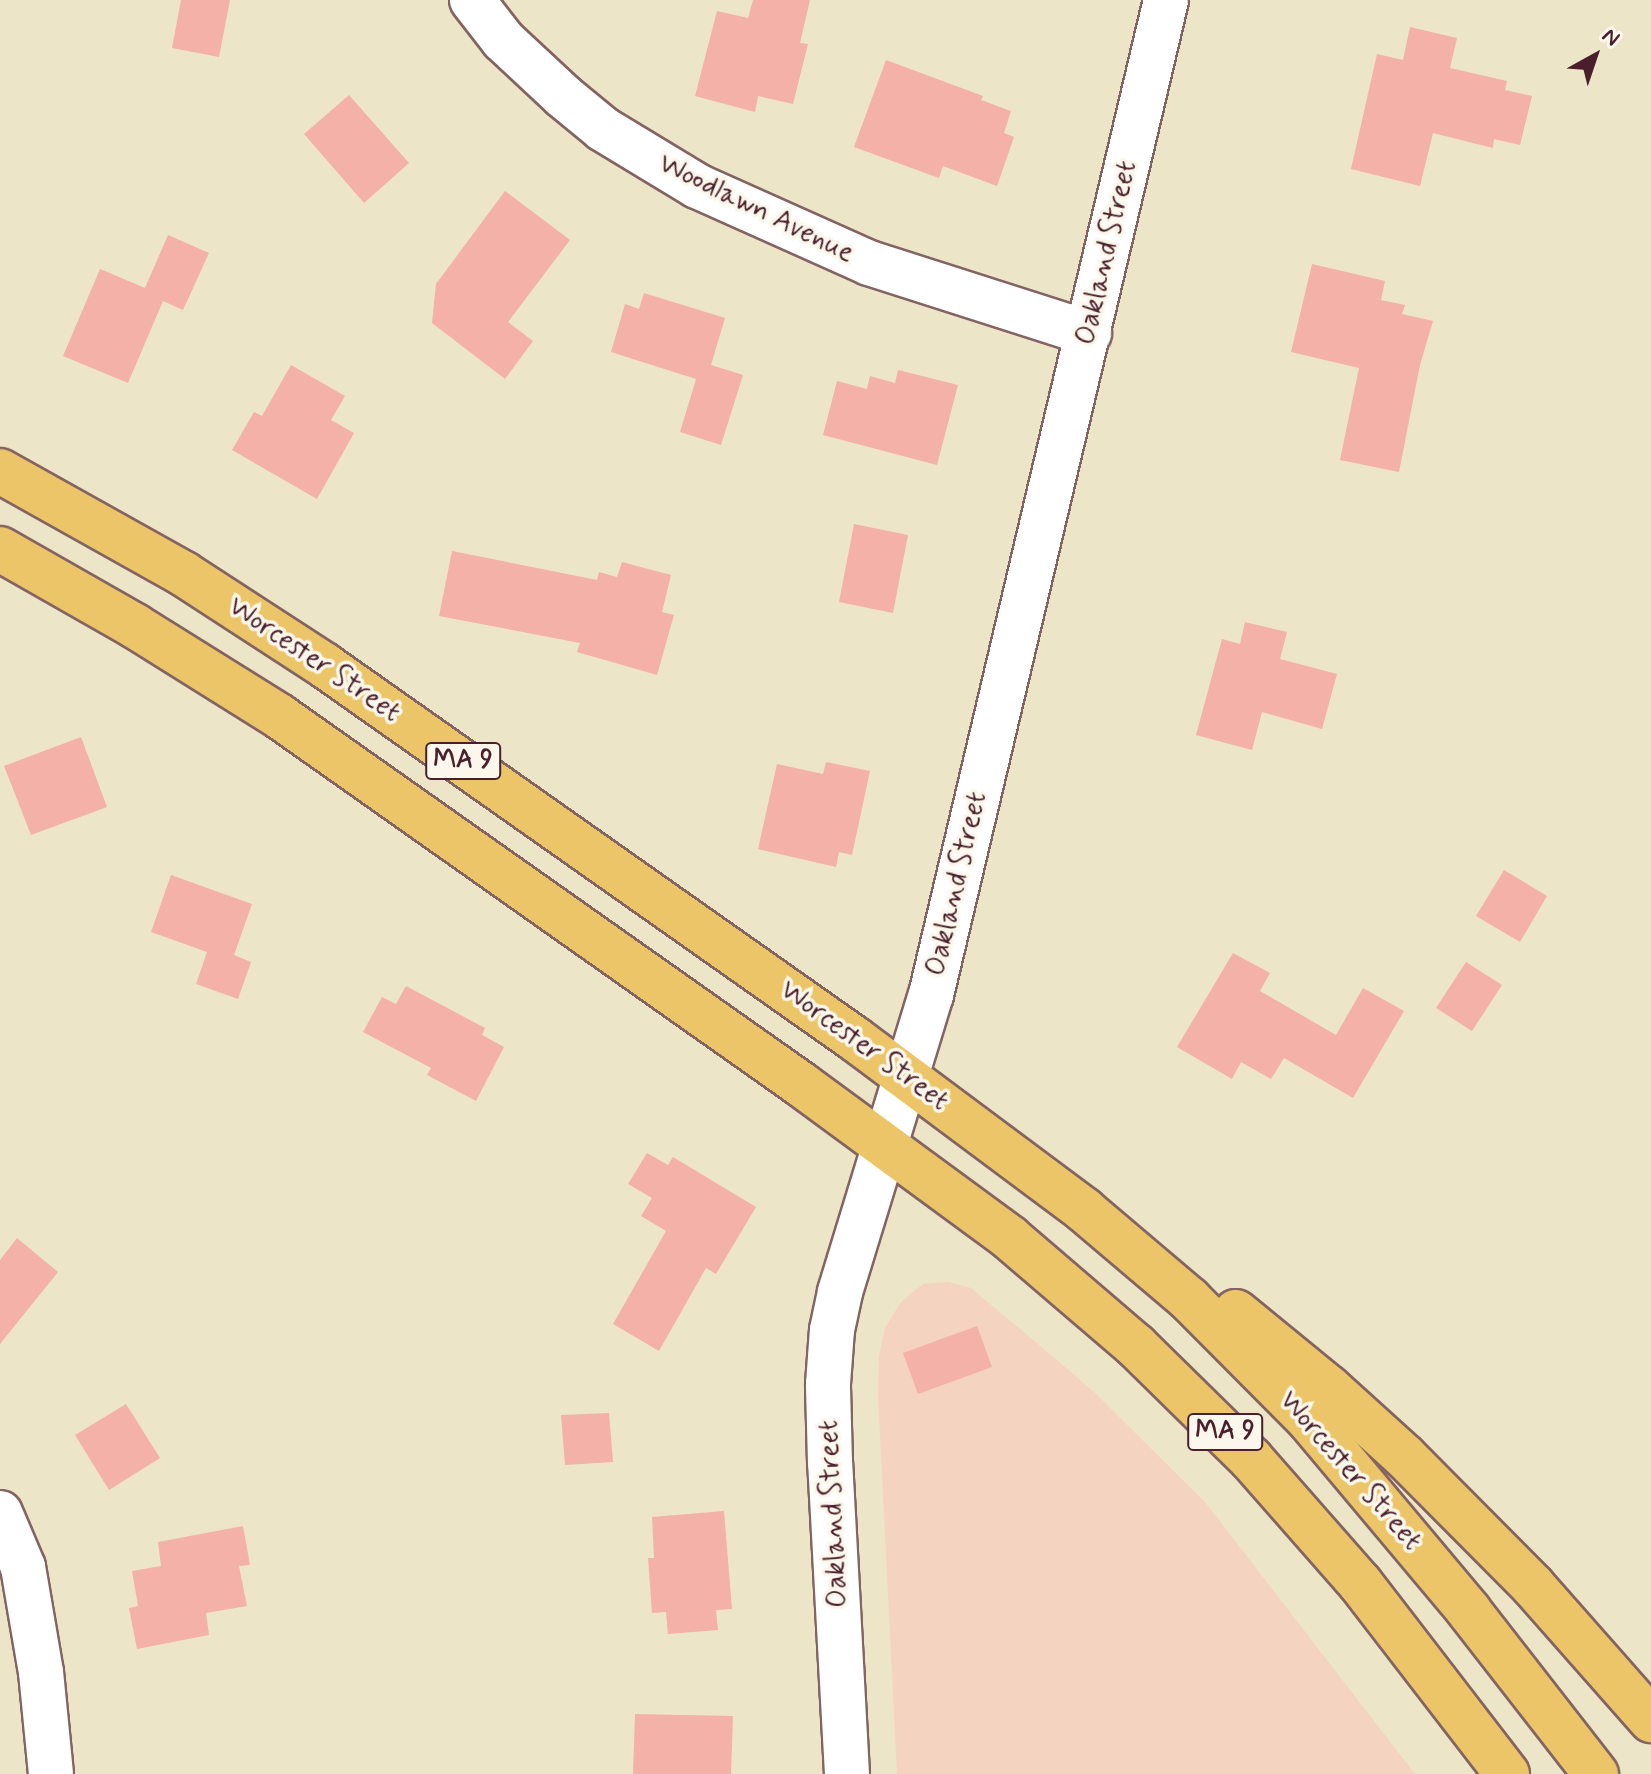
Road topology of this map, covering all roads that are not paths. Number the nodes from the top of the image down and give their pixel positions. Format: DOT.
graph roads {
  1 [pos="472,0"];
  2 [pos="1166,0"];
  3 [pos="1089,333"];
  4 [pos="0,471"];
  5 [pos="0,549"];
  6 [pos="908,1077"];
  7 [pos="887,1145"];
  8 [pos="1029,1165"];
  9 [pos="0,1513"];
  10 [pos="1651,1720"];
  11 [pos="51,1774"];
  12 [pos="847,1774"];
  13 [pos="1507,1774"];
  14 [pos="1596,1774"];
  1 -- 3 [label="street, Woodlawn Avenue"];
  2 -- 3 [label="street, Oakland Street"];
  3 -- 6 [label="street, Oakland Street"];
  4 -- 6 [label="highway, Worcester Street / MA 9"];
  5 -- 7 [label="highway, MA 9"];
  6 -- 7 [label="street, Oakland Street"];
  6 -- 8 [label="highway, Worcester Street / MA 9"];
  7 -- 12 [label="street, Oakland Street"];
  7 -- 13 [label="highway, MA 9"];
  8 -- 10 [label="highway"];
  8 -- 14 [label="highway, Worcester Street / MA 9"];
  9 -- 11 [label="street"];
}
